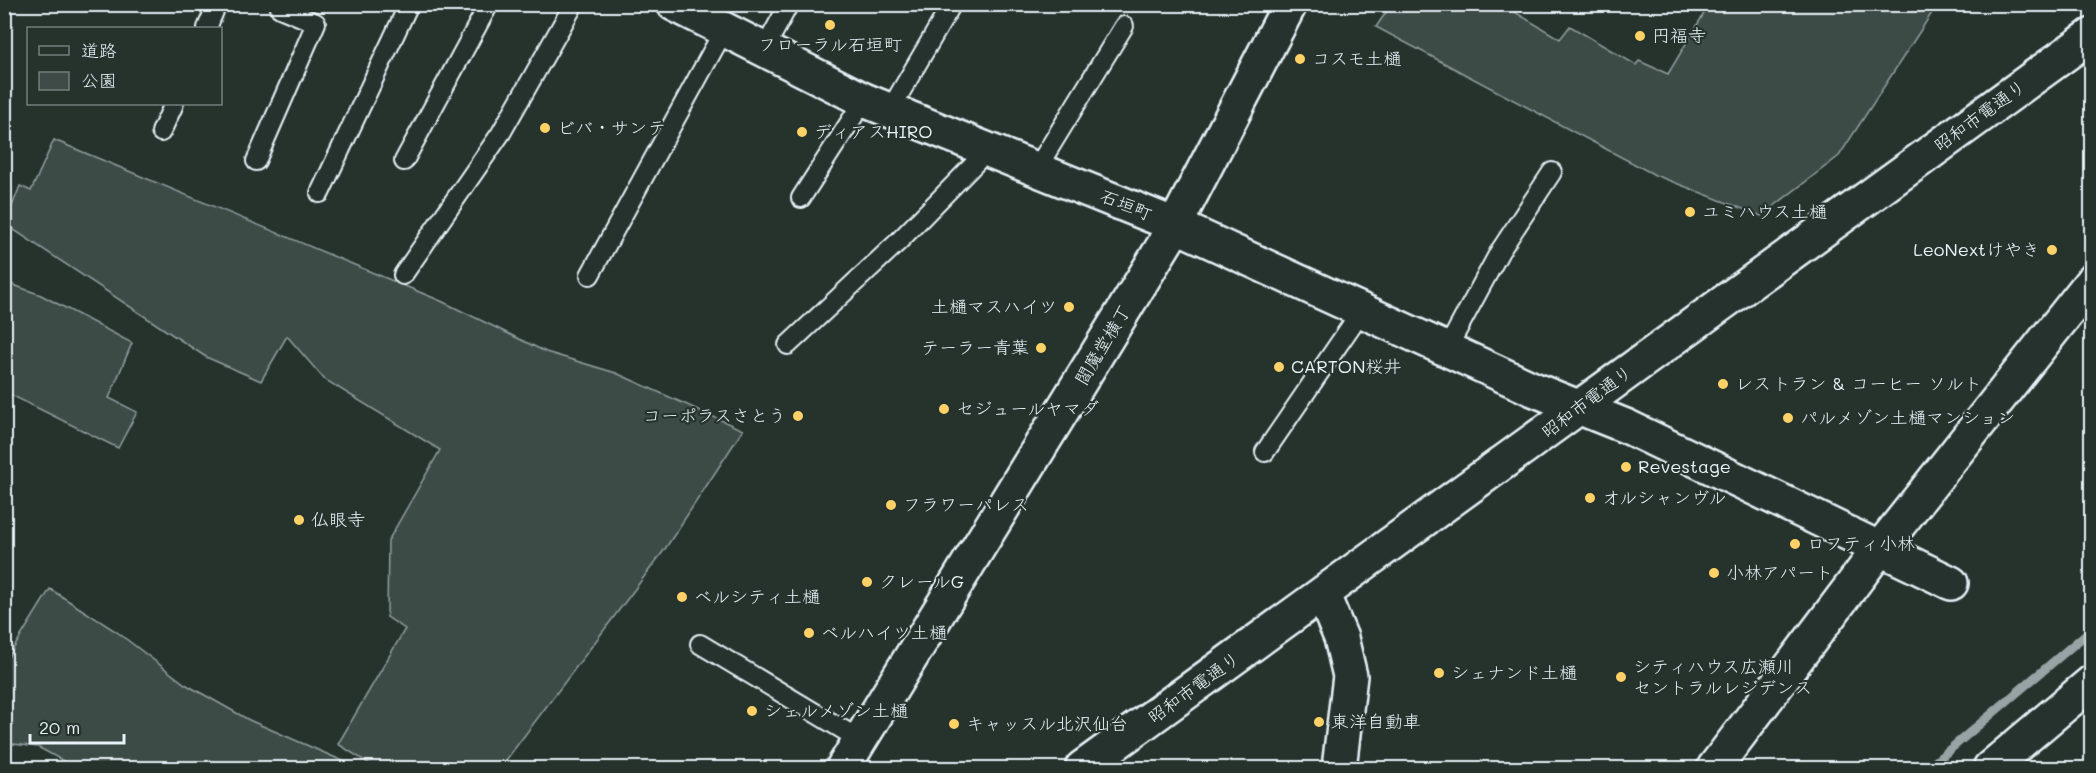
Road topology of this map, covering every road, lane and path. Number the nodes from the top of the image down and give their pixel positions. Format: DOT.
graph roads {
  1 [pos="217,4"];
  2 [pos="282,4"];
  3 [pos="409,4"];
  4 [pos="489,4"];
  5 [pos="574,4"];
  6 [pos="674,4"];
  7 [pos="789,4"];
  8 [pos="951,4"];
  9 [pos="1290,4"];
  10 [pos="1124,26"];
  11 [pos="207,27"];
  12 [pos="724,30"];
  13 [pos="2091,35"];
  14 [pos="764,50"];
  15 [pos="174,105"];
  16 [pos="877,105"];
  17 [pos="161,132"];
  18 [pos="988,150"];
  19 [pos="256,161"];
  20 [pos="404,161"];
  21 [pos="1037,168"];
  22 [pos="1552,172"];
  23 [pos="320,193"];
  24 [pos="801,198"];
  25 [pos="1175,225"];
  26 [pos="403,275"];
  27 [pos="590,275"];
  28 [pos="2091,281"];
  29 [pos="1362,310"];
  30 [pos="788,345"];
  31 [pos="1447,349"];
  32 [pos="1578,409"];
  33 [pos="1265,452"];
  34 [pos="1881,547"];
  35 [pos="1951,583"];
  36 [pos="1323,596"];
  37 [pos="700,644"];
  38 [pos="2091,682"];
  39 [pos="862,741"];
  40 [pos="843,768"];
  41 [pos="1082,768"];
  42 [pos="1339,768"];
  43 [pos="1714,768"];
  44 [pos="1990,768"];
  1 -- 11 [label="lane"];
  2 -- 19 [label="lane"];
  3 -- 23 [label="lane"];
  4 -- 20 [label="lane"];
  5 -- 26 [label="lane"];
  6 -- 12 [label="street, 石垣町"];
  7 -- 14 [label="lane"];
  8 -- 16 [label="lane"];
  9 -- 25 [label="street, 閻魔堂横丁"];
  10 -- 21 [label="lane"];
  12 -- 14 [label="street, 石垣町"];
  12 -- 27 [label="lane"];
  13 -- 32 [label="street, 昭和市電通り"];
  14 -- 16 [label="street, 石垣町"];
  15 -- 17 [label="lane"];
  16 -- 18 [label="street, 石垣町"];
  16 -- 24 [label="lane"];
  18 -- 21 [label="street, 石垣町"];
  18 -- 30 [label="lane"];
  21 -- 25 [label="street, 石垣町"];
  22 -- 31 [label="lane"];
  25 -- 29 [label="street, 石垣町"];
  25 -- 39 [label="street, 閻魔堂横丁"];
  28 -- 34 [label="street"];
  29 -- 31 [label="street, 石垣町"];
  29 -- 33 [label="lane"];
  31 -- 32 [label="street, 石垣町"];
  32 -- 34 [label="street, 石垣町"];
  32 -- 36 [label="street, 昭和市電通り"];
  34 -- 35 [label="street, 石垣町"];
  34 -- 43 [label="street"];
  36 -- 41 [label="street, 昭和市電通り"];
  36 -- 42 [label="street"];
  37 -- 39 [label="lane"];
  38 -- 44 [label="street"];
  39 -- 40 [label="street, 閻魔堂横丁"];
}
